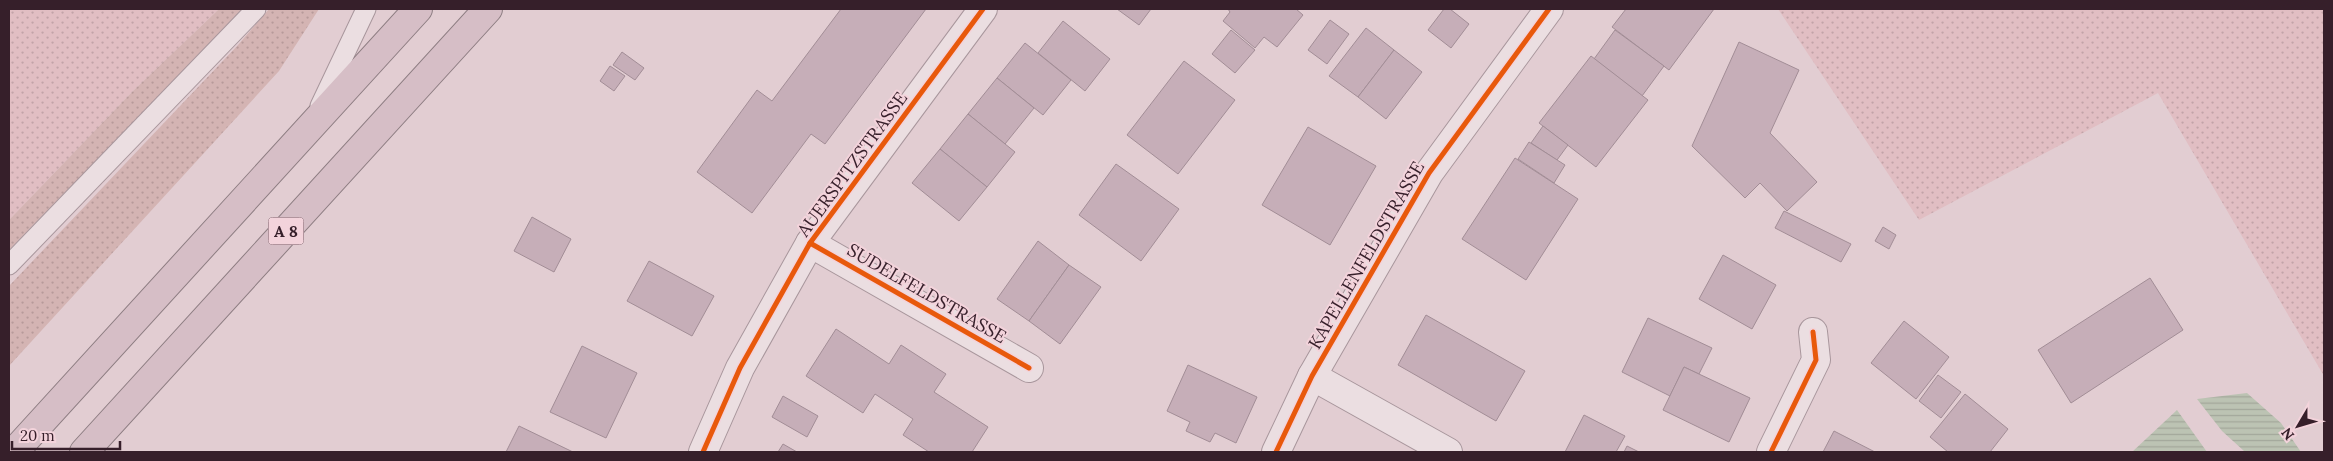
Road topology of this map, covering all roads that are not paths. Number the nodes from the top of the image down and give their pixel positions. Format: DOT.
graph roads {
  1 [pos="256,9"];
  2 [pos="366,9"];
  3 [pos="418,9"];
  4 [pos="488,9"];
  5 [pos="983,9"];
  6 [pos="1549,9"];
  7 [pos="311,126"];
  8 [pos="810,243"];
  9 [pos="9,265"];
  10 [pos="1813,332"];
  11 [pos="1029,368"];
  12 [pos="1312,376"];
  13 [pos="14,452"];
  14 [pos="84,452"];
  15 [pos="703,452"];
  16 [pos="1276,452"];
  17 [pos="1448,452"];
  18 [pos="1771,452"];
  1 -- 9 [label="lane"];
  2 -- 7 [label="lane"];
  3 -- 7 [label="highway"];
  4 -- 14 [label="highway, A 8"];
  5 -- 8 [label="street, AUERSPITZSTRASSE"];
  6 -- 12 [label="street, KAPELLENFELDSTRASSE"];
  7 -- 13 [label="highway"];
  8 -- 11 [label="street, SUDELFELDSTRASSE"];
  8 -- 15 [label="street, AUERSPITZSTRASSE"];
  10 -- 18 [label="street"];
  12 -- 16 [label="street, KAPELLENFELDSTRASSE"];
  12 -- 17 [label="street"];
}
